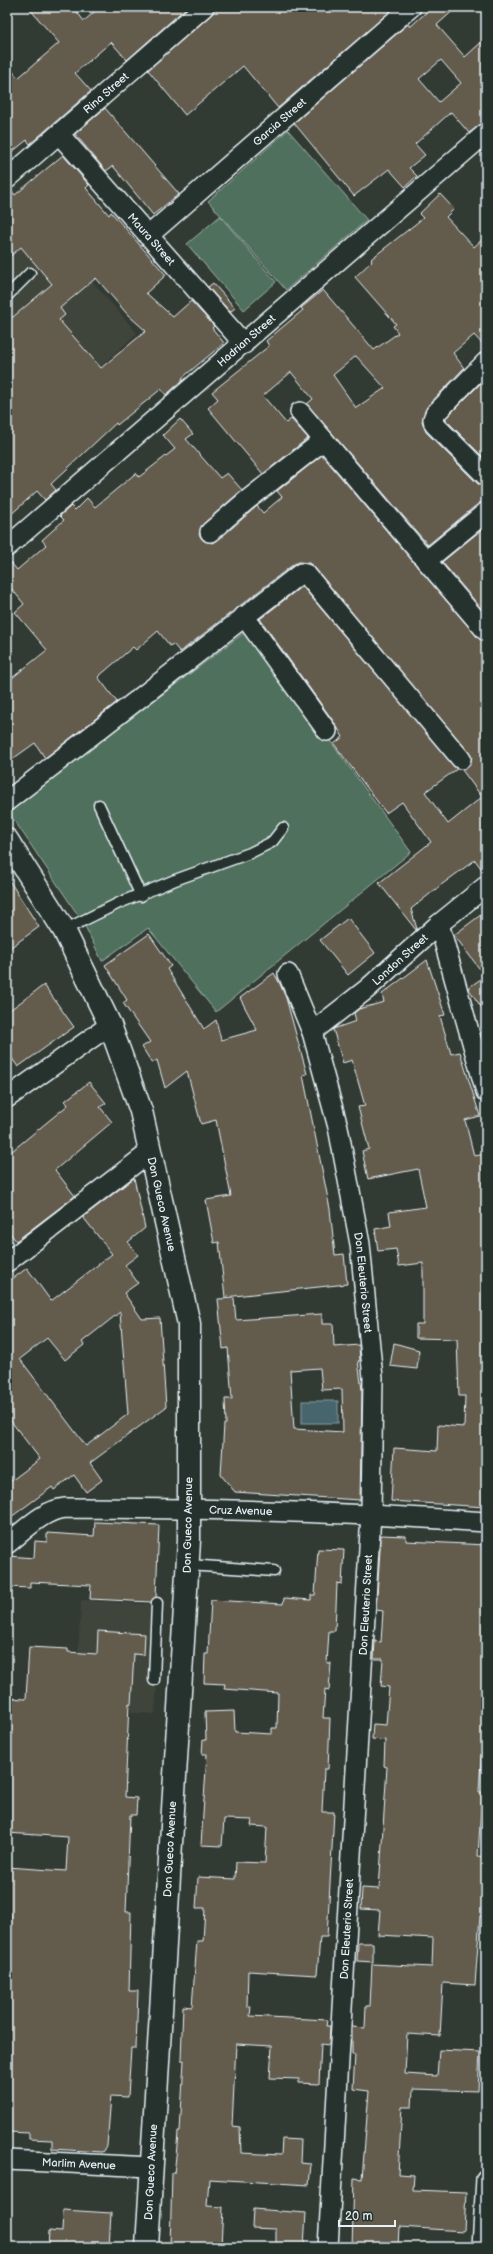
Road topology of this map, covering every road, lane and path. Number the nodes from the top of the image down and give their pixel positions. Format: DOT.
graph roads {
  1 [pos="204,7"];
  2 [pos="411,7"];
  3 [pos="486,133"];
  4 [pos="59,134"];
  5 [pos="7,179"];
  6 [pos="148,236"];
  7 [pos="30,273"];
  8 [pos="7,296"];
  9 [pos="244,344"];
  10 [pos="486,362"];
  11 [pos="300,412"];
  12 [pos="324,440"];
  13 [pos="486,476"];
  14 [pos="486,512"];
  15 [pos="210,532"];
  16 [pos="7,547"];
  17 [pos="426,561"];
  18 [pos="244,616"];
  19 [pos="486,631"];
  20 [pos="327,731"];
  21 [pos="461,759"];
  22 [pos="7,801"];
  23 [pos="99,805"];
  24 [pos="283,828"];
  25 [pos="7,840"];
  26 [pos="486,886"];
  27 [pos="141,896"];
  28 [pos="439,924"];
  29 [pos="64,930"];
  30 [pos="288,974"];
  31 [pos="110,1025"];
  32 [pos="312,1032"];
  33 [pos="485,1081"];
  34 [pos="7,1098"];
  35 [pos="151,1151"];
  36 [pos="7,1262"];
  37 [pos="189,1508"];
  38 [pos="371,1514"];
  39 [pos="486,1522"];
  40 [pos="7,1544"];
  41 [pos="188,1565"];
  42 [pos="274,1571"];
  43 [pos="157,1604"];
  44 [pos="154,1680"];
  45 [pos="7,2160"];
  46 [pos="151,2167"];
  47 [pos="486,2179"];
  48 [pos="147,2247"];
  49 [pos="328,2247"];
  50 [pos="482,2247"];
  1 -- 4 [label="street, Rina Street"];
  2 -- 6 [label="street, Garcia Street"];
  3 -- 9 [label="street, Hadrian Street"];
  4 -- 5 [label="street, Rina Street"];
  4 -- 6 [label="street, Maura Street"];
  6 -- 9 [label="street, Maura Street"];
  7 -- 8 [label="lane"];
  9 -- 16 [label="street, Hadrian Street"];
  10 -- 13 [label="street"];
  11 -- 12 [label="street"];
  12 -- 15 [label="street"];
  12 -- 17 [label="street"];
  14 -- 17 [label="street"];
  17 -- 19 [label="street"];
  18 -- 20 [label="street"];
  18 -- 21 [label="street"];
  18 -- 22 [label="street"];
  23 -- 27 [label="lane"];
  24 -- 27 [label="lane"];
  25 -- 29 [label="main road, Don Gueco Avenue"];
  26 -- 28 [label="street, London Street"];
  27 -- 29 [label="lane"];
  28 -- 32 [label="street, London Street"];
  28 -- 33 [label="street"];
  29 -- 31 [label="main road, Don Gueco Avenue"];
  30 -- 32 [label="street, Don Eleuterio Street"];
  31 -- 34 [label="street"];
  31 -- 35 [label="main road, Don Gueco Avenue"];
  32 -- 38 [label="street, Don Eleuterio Street"];
  35 -- 36 [label="street"];
  35 -- 37 [label="main road, Don Gueco Avenue"];
  37 -- 38 [label="street, Cruz Avenue"];
  37 -- 40 [label="street, Cruz Avenue"];
  37 -- 41 [label="main road, Don Gueco Avenue"];
  38 -- 39 [label="street, Cruz Avenue"];
  38 -- 49 [label="street, Don Eleuterio Street"];
  41 -- 42 [label="lane"];
  41 -- 46 [label="main road, Don Gueco Avenue"];
  43 -- 44 [label="lane"];
  45 -- 46 [label="street, Marlim Avenue"];
  46 -- 48 [label="main road, Don Gueco Avenue"];
  47 -- 50 [label="street"];
}
